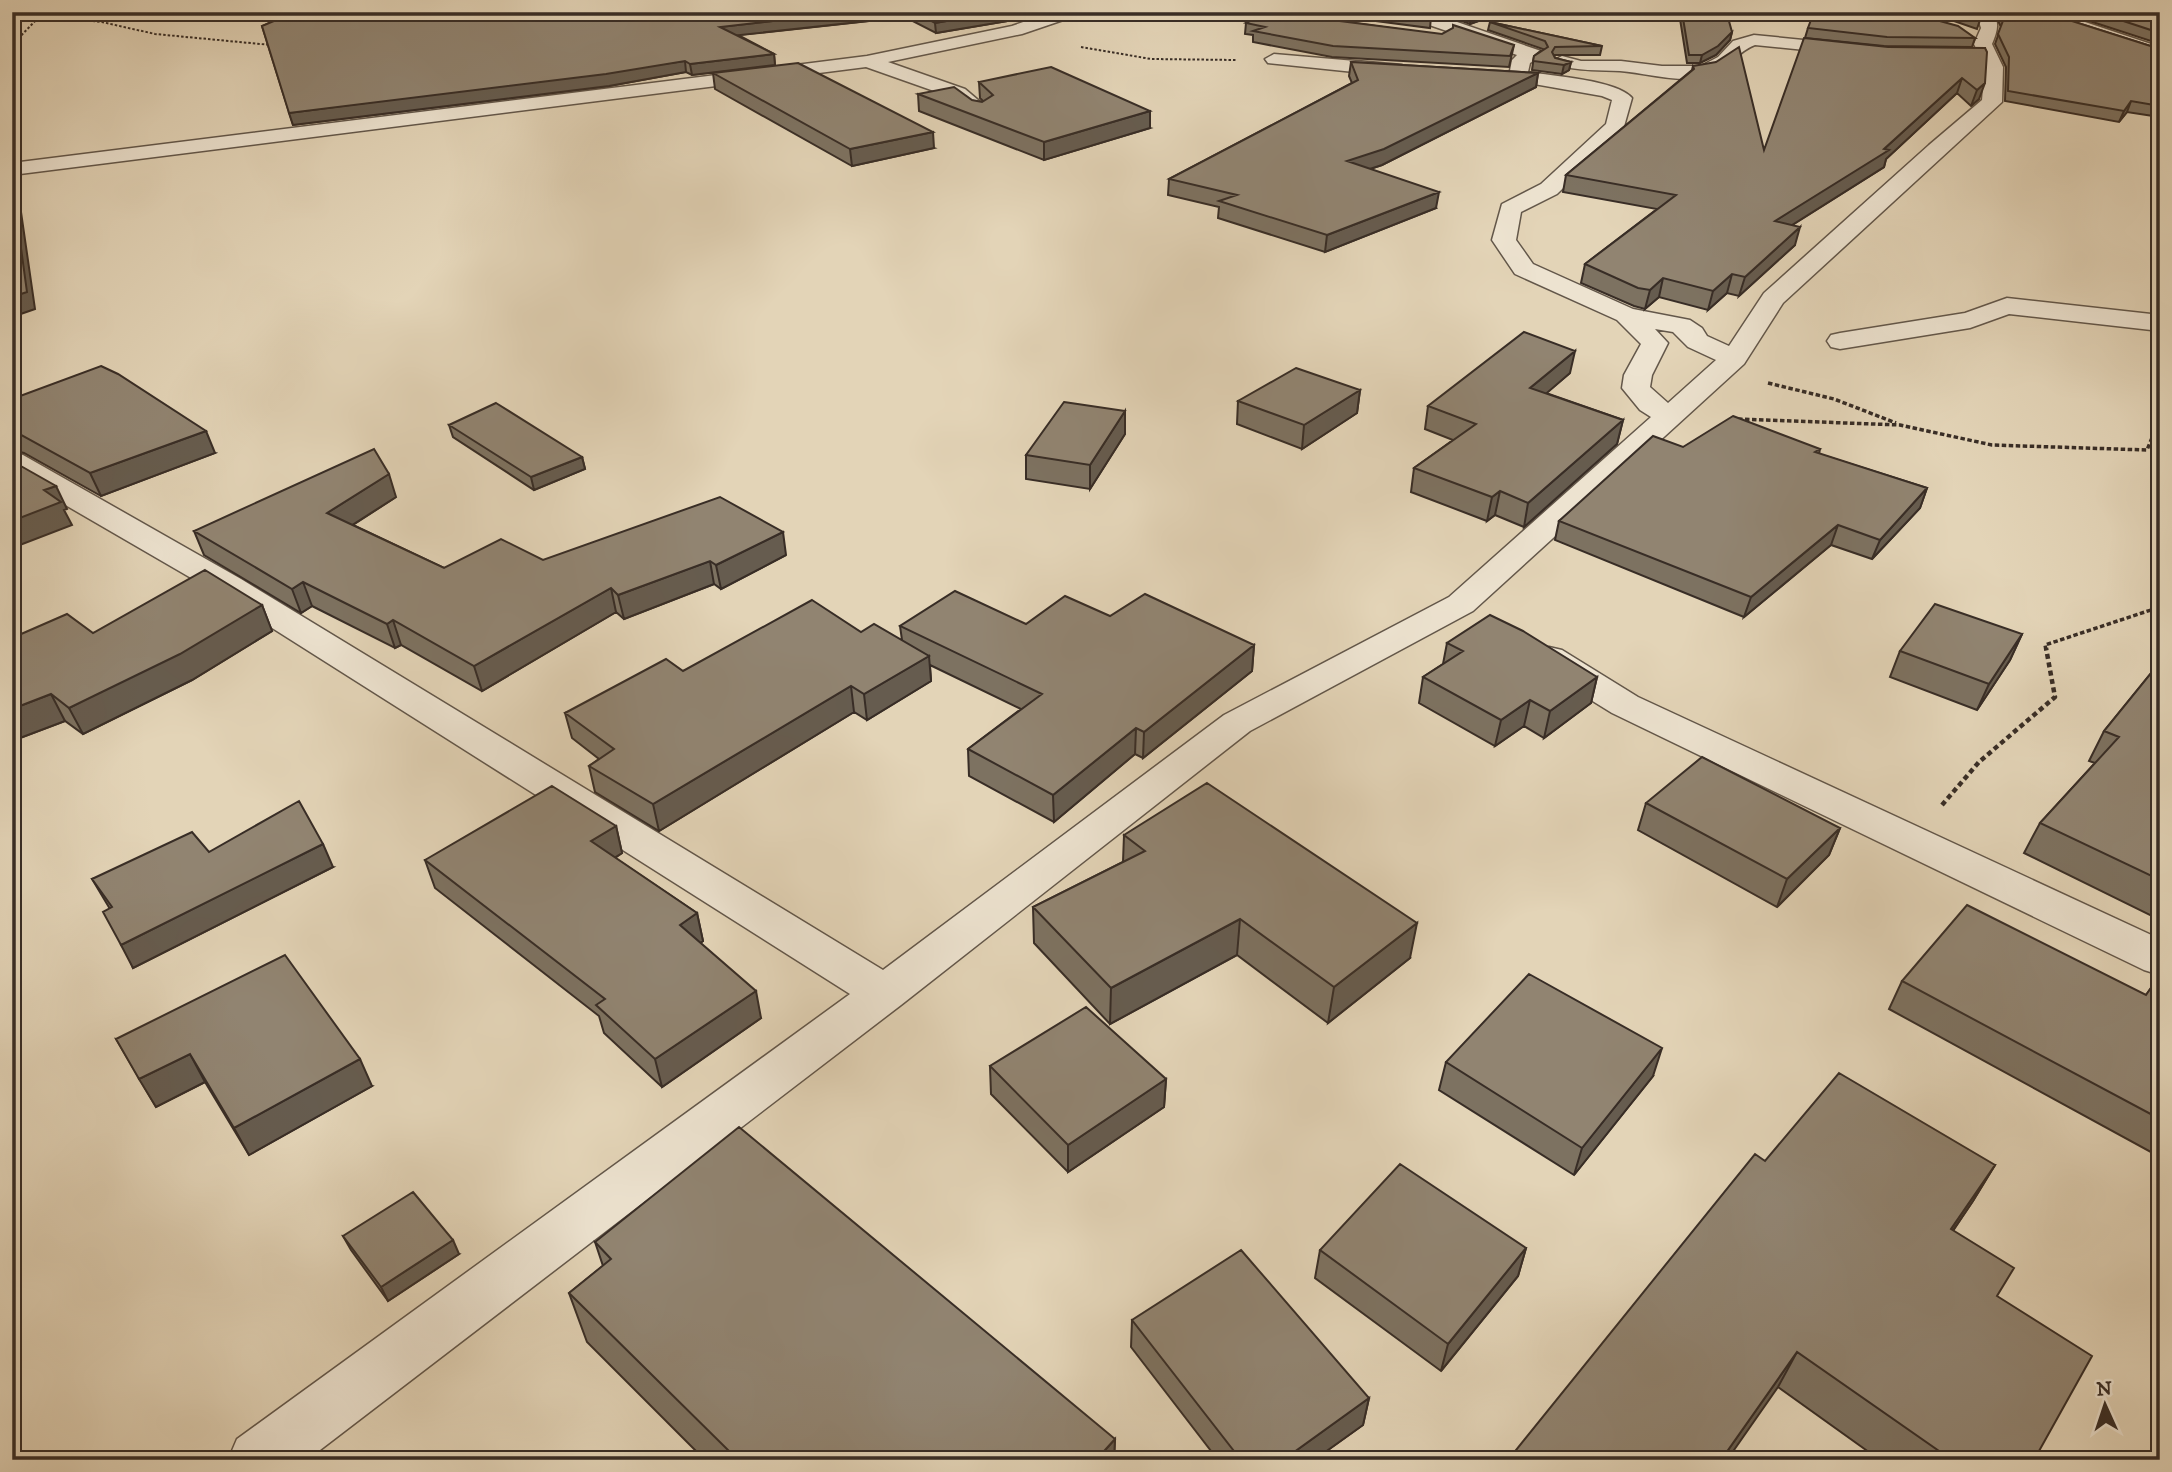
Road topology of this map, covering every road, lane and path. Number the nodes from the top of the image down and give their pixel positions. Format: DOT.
graph roads {
  1 [pos="1069,12"];
  2 [pos="1409,12"];
  3 [pos="1983,12"];
  4 [pos="2056,12"];
  5 [pos="12,13"];
  6 [pos="38,17"];
  7 [pos="1016,30"];
  8 [pos="1416,34"];
  9 [pos="1485,39"];
  10 [pos="272,45"];
  11 [pos="12,46"];
  12 [pos="1292,49"];
  13 [pos="1871,52"];
  14 [pos="2160,52"];
  15 [pos="1535,55"];
  16 [pos="1274,59"];
  17 [pos="867,61"];
  18 [pos="1312,62"];
  19 [pos="1581,66"];
  20 [pos="1427,72"];
  21 [pos="1511,76"];
  22 [pos="981,111"];
  23 [pos="12,169"];
  24 [pos="1626,315"];
  25 [pos="2160,323"];
  26 [pos="1840,341"];
  27 [pos="1734,358"];
  28 [pos="1717,374"];
  29 [pos="1670,417"];
  30 [pos="2160,418"];
  31 [pos="1900,425"];
  32 [pos="12,461"];
  33 [pos="2160,607"];
  34 [pos="1492,623"];
  35 [pos="1912,841"];
  36 [pos="2160,958"];
  37 [pos="885,993"];
  38 [pos="258,1460"];
  1 -- 7 [label="street"];
  2 -- 9 [label="street"];
  3 -- 27 [label="street"];
  4 -- 14 [label="street"];
  5 -- 6 [label="path"];
  6 -- 10 [label="path"];
  6 -- 11 [label="path"];
  7 -- 16 [label="path"];
  7 -- 17 [label="street"];
  8 -- 9 [label="street"];
  9 -- 15 [label="street"];
  12 -- 18 [label="street"];
  13 -- 19 [label="street"];
  15 -- 19 [label="street"];
  15 -- 21 [label="street"];
  16 -- 18 [label="street"];
  17 -- 22 [label="street"];
  17 -- 23 [label="street"];
  18 -- 20 [label="street"];
  19 -- 21 [label="street"];
  21 -- 24 [label="street"];
  24 -- 27 [label="street"];
  24 -- 29 [label="street"];
  25 -- 26 [label="street"];
  27 -- 28 [label="street"];
  28 -- 29 [label="street"];
  28 -- 31 [label="path"];
  29 -- 31 [label="path"];
  29 -- 34 [label="street"];
  30 -- 31 [label="path"];
  32 -- 37 [label="street"];
  33 -- 35 [label="path"];
  34 -- 35 [label="street"];
  34 -- 37 [label="street"];
  35 -- 36 [label="street"];
  37 -- 38 [label="street"];
}
